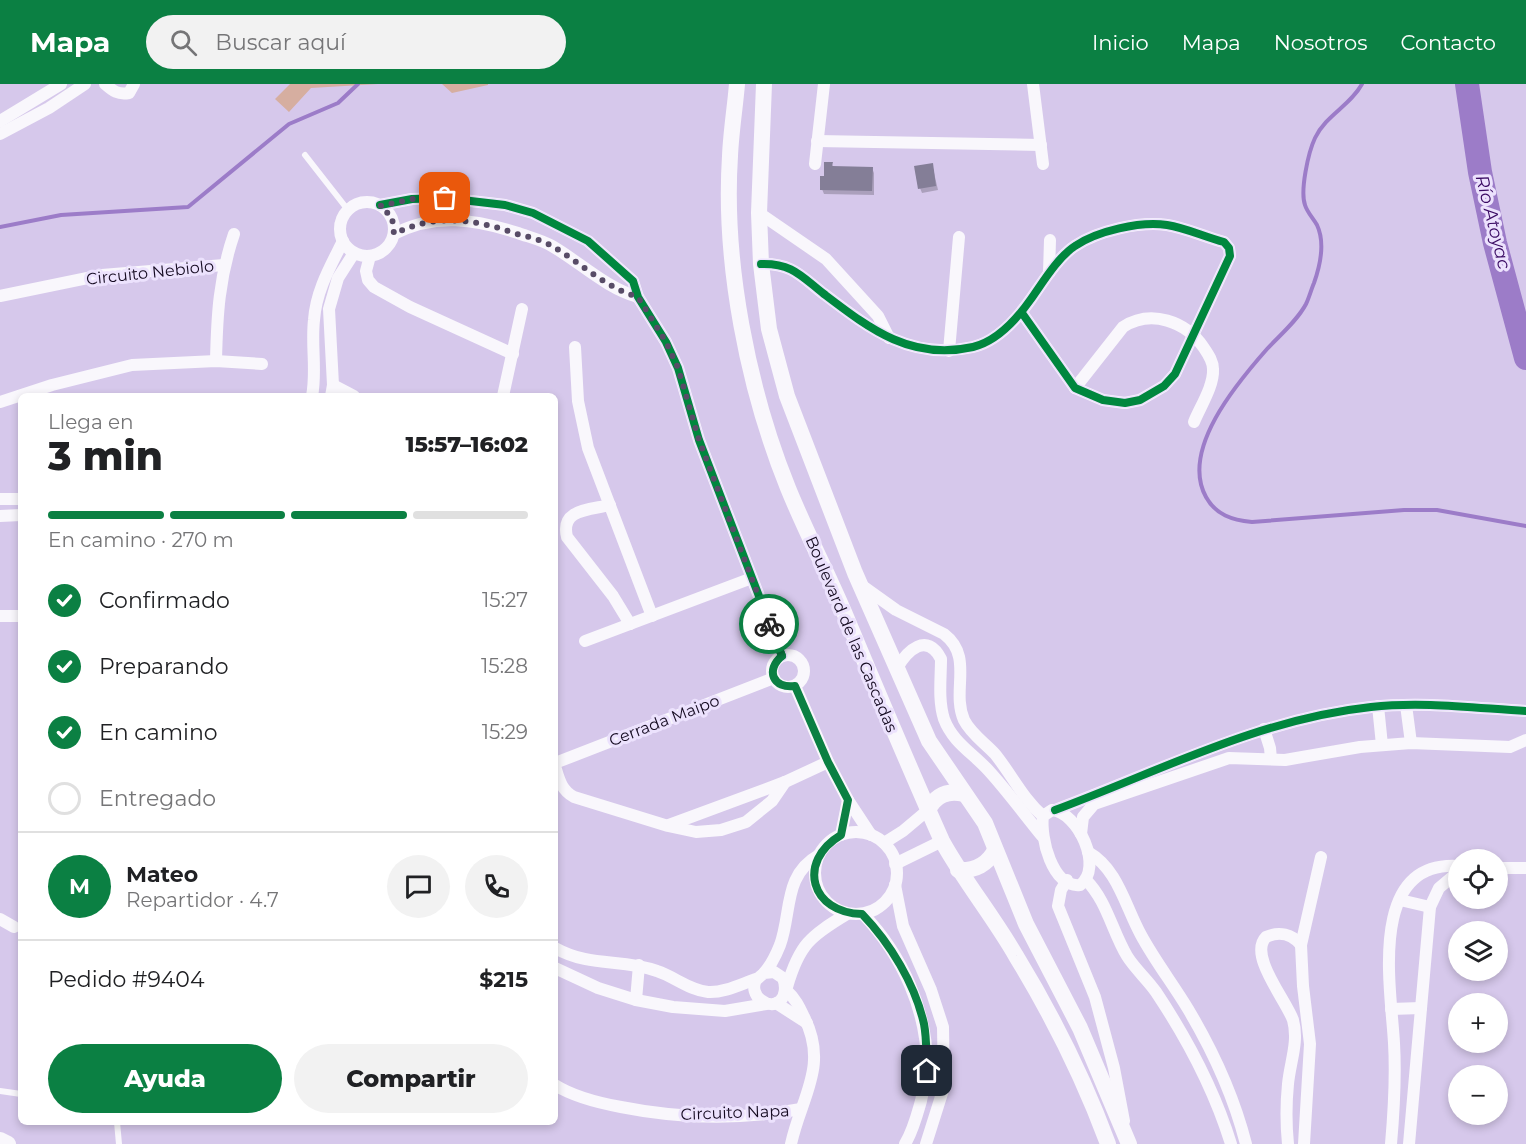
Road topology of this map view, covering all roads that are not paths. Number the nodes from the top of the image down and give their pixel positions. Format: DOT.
graph roads {
  1 [pos="61,84"];
  2 [pos="85,84"];
  3 [pos="105,84"];
  4 [pos="134,84"];
  5 [pos="737,84"];
  6 [pos="764,84"];
  7 [pos="824,84"];
  8 [pos="1033,84"];
  9 [pos="40,97"];
  10 [pos="49,108"];
  11 [pos="0,121"];
  12 [pos="0,134"];
  13 [pos="817,141"];
  14 [pos="1041,145"];
  15 [pos="305,155"];
  16 [pos="815,164"];
  17 [pos="1043,164"];
  18 [pos="380,206"];
  19 [pos="348,210"];
  20 [pos="759,213"];
  21 [pos="560,225"];
  22 [pos="234,234"];
  23 [pos="394,234"];
  24 [pos="959,237"];
  25 [pos="1050,240"];
  26 [pos="343,241"];
  27 [pos="550,245"];
  28 [pos="354,253"];
  29 [pos="370,256"];
  30 [pos="224,264"];
  31 [pos="761,264"];
  32 [pos="1049,273"];
  33 [pos="638,297"];
  34 [pos="2,298"];
  35 [pos="522,309"];
  36 [pos="1022,313"];
  37 [pos="1195,334"];
  38 [pos="889,338"];
  39 [pos="575,347"];
  40 [pos="950,351"];
  41 [pos="513,354"];
  42 [pos="216,361"];
  43 [pos="262,364"];
  44 [pos="1075,388"];
  45 [pos="332,391"];
  46 [pos="28,393"];
  47 [pos="313,393"];
  48 [pos="504,393"];
  49 [pos="18,396"];
  50 [pos="0,402"];
  51 [pos="1194,422"];
  52 [pos="0,499"];
  53 [pos="18,499"];
  54 [pos="610,505"];
  55 [pos="18,515"];
  56 [pos="0,516"];
  57 [pos="752,578"];
  58 [pos="860,585"];
  59 [pos="0,616"];
  60 [pos="18,616"];
  61 [pos="652,616"];
  62 [pos="630,624"];
  63 [pos="585,642"];
  64 [pos="782,656"];
  65 [pos="897,668"];
  66 [pos="774,678"];
  67 [pos="795,686"];
  68 [pos="1406,705"];
  69 [pos="1378,706"];
  70 [pos="1526,711"];
  71 [pos="1264,729"];
  72 [pos="1526,740"];
  73 [pos="1411,743"];
  74 [pos="1382,745"];
  75 [pos="1271,759"];
  76 [pos="828,762"];
  77 [pos="558,763"];
  78 [pos="558,777"];
  79 [pos="785,782"];
  80 [pos="1130,785"];
  81 [pos="964,794"];
  82 [pos="848,800"];
  83 [pos="928,810"];
  84 [pos="1055,810"];
  85 [pos="1043,816"];
  86 [pos="668,826"];
  87 [pos="1081,834"];
  88 [pos="841,835"];
  89 [pos="871,835"];
  90 [pos="1042,836"];
  91 [pos="942,841"];
  92 [pos="884,843"];
  93 [pos="995,850"];
  94 [pos="1088,852"];
  95 [pos="819,855"];
  96 [pos="1321,858"];
  97 [pos="895,864"];
  98 [pos="1448,866"];
  99 [pos="1508,868"];
  100 [pos="1526,868"];
  101 [pos="958,870"];
  102 [pos="1086,879"];
  103 [pos="1067,880"];
  104 [pos="1448,880"];
  105 [pos="895,885"];
  106 [pos="1400,900"];
  107 [pos="1430,907"];
  108 [pos="848,914"];
  109 [pos="862,914"];
  110 [pos="0,919"];
  111 [pos="14,927"];
  112 [pos="1301,945"];
  113 [pos="558,950"];
  114 [pos="1157,962"];
  115 [pos="639,965"];
  116 [pos="1136,968"];
  117 [pos="558,970"];
  118 [pos="760,976"];
  119 [pos="786,988"];
  120 [pos="1304,996"];
  121 [pos="636,1000"];
  122 [pos="1283,1001"];
  123 [pos="771,1004"];
  124 [pos="1421,1008"];
  125 [pos="1391,1009"];
  126 [pos="808,1023"];
  127 [pos="558,1089"];
  128 [pos="0,1091"];
  129 [pos="18,1094"];
  130 [pos="801,1109"];
  131 [pos="117,1125"];
  132 [pos="0,1140"];
  133 [pos="1128,1140"];
  134 [pos="8,1144"];
  135 [pos="119,1144"];
  136 [pos="791,1144"];
  137 [pos="905,1144"];
  138 [pos="926,1144"];
  139 [pos="1108,1144"];
  140 [pos="1231,1144"];
  141 [pos="1246,1144"];
  142 [pos="1288,1144"];
  143 [pos="1304,1144"];
  144 [pos="1391,1144"];
  145 [pos="1409,1144"];
  1 -- 9 [label="street"];
  2 -- 10 [label="street"];
  3 -- 4 [label="street"];
  5 -- 83 [label="main road, Boulevard de las Cascadas"];
  6 -- 20 [label="main road, Boulevard de las Cascadas"];
  7 -- 13 [label="street"];
  8 -- 14 [label="street"];
  9 -- 10 [label="street"];
  9 -- 11 [label="street"];
  10 -- 12 [label="street"];
  13 -- 14 [label="street"];
  13 -- 16 [label="street"];
  14 -- 17 [label="street"];
  15 -- 19 [label="lane"];
  18 -- 19 [label="street"];
  18 -- 21 [label="street"];
  18 -- 23 [label="street"];
  19 -- 26 [label="street"];
  20 -- 31 [label="main road, Boulevard de las Cascadas"];
  20 -- 38 [label="street"];
  21 -- 27 [label="street"];
  21 -- 33 [label="street"];
  22 -- 30 [label="street, Circuito Nebiolo"];
  23 -- 27 [label="street"];
  23 -- 29 [label="street"];
  24 -- 40 [label="street"];
  25 -- 32 [label="street"];
  26 -- 28 [label="street"];
  26 -- 47 [label="street"];
  27 -- 33 [label="street"];
  28 -- 29 [label="street"];
  28 -- 45 [label="street"];
  29 -- 41 [label="street"];
  30 -- 34 [label="street, Circuito Nebiolo"];
  30 -- 42 [label="street, Circuito Nebiolo"];
  31 -- 38 [label="street"];
  31 -- 58 [label="main road, Boulevard de las Cascadas"];
  32 -- 36 [label="street"];
  32 -- 37 [label="street"];
  33 -- 57 [label="street"];
  35 -- 41 [label="street"];
  36 -- 40 [label="street"];
  36 -- 44 [label="street"];
  37 -- 44 [label="street"];
  37 -- 44 [label="street"];
  37 -- 51 [label="street"];
  38 -- 40 [label="street"];
  39 -- 54 [label="street"];
  41 -- 48 [label="street"];
  42 -- 43 [label="street"];
  42 -- 46 [label="street"];
  49 -- 50 [label="street"];
  52 -- 53 [label="street"];
  54 -- 61 [label="street"];
  54 -- 62 [label="street"];
  55 -- 56 [label="street"];
  57 -- 61 [label="street"];
  57 -- 64 [label="street"];
  58 -- 65 [label="main road, Boulevard de las Cascadas"];
  58 -- 85 [label="street"];
  59 -- 60 [label="street"];
  61 -- 62 [label="street"];
  62 -- 63 [label="street"];
  64 -- 66 [label="street"];
  64 -- 67 [label="street"];
  65 -- 81 [label="main road, Boulevard de las Cascadas"];
  65 -- 90 [label="street"];
  66 -- 67 [label="street"];
  66 -- 77 [label="street, Cerrada Maipo"];
  67 -- 76 [label="street"];
  68 -- 69 [label="street"];
  68 -- 70 [label="street"];
  68 -- 73 [label="street"];
  69 -- 71 [label="street"];
  69 -- 74 [label="street"];
  71 -- 75 [label="street"];
  71 -- 80 [label="street"];
  72 -- 73 [label="street"];
  73 -- 74 [label="street"];
  74 -- 75 [label="street"];
  75 -- 80 [label="street"];
  76 -- 79 [label="street, Cerrada Maipo"];
  76 -- 82 [label="street"];
  78 -- 86 [label="street, Cerrada Maipo"];
  79 -- 86 [label="street, Cerrada Maipo"];
  79 -- 86 [label="street, Cerrada Maipo"];
  80 -- 84 [label="street"];
  80 -- 87 [label="street"];
  81 -- 83 [label="main road"];
  81 -- 93 [label="main road, Boulevard de las Cascadas"];
  82 -- 88 [label="street"];
  82 -- 89 [label="street"];
  83 -- 91 [label="main road, Boulevard de las Cascadas"];
  83 -- 92 [label="street"];
  84 -- 85 [label="street"];
  84 -- 87 [label="street"];
  85 -- 90 [label="street"];
  87 -- 94 [label="street"];
  88 -- 89 [label="street"];
  88 -- 95 [label="street"];
  89 -- 92 [label="street"];
  90 -- 103 [label="street"];
  91 -- 97 [label="street"];
  91 -- 101 [label="main road, Boulevard de las Cascadas"];
  92 -- 97 [label="street"];
  93 -- 101 [label="main road"];
  93 -- 133 [label="main road, Boulevard de las Cascadas"];
  94 -- 102 [label="street"];
  94 -- 114 [label="street"];
  95 -- 108 [label="street"];
  95 -- 118 [label="street"];
  96 -- 112 [label="street"];
  97 -- 105 [label="street"];
  98 -- 106 [label="street"];
  99 -- 100 [label="street"];
  101 -- 139 [label="main road, Boulevard de las Cascadas"];
  102 -- 103 [label="street"];
  102 -- 116 [label="street"];
  103 -- 133 [label="street"];
  104 -- 107 [label="street"];
  105 -- 109 [label="street"];
  105 -- 138 [label="street"];
  106 -- 107 [label="street"];
  106 -- 125 [label="street"];
  107 -- 124 [label="street"];
  108 -- 109 [label="street"];
  108 -- 119 [label="street"];
  109 -- 137 [label="street"];
  110 -- 111 [label="street"];
  112 -- 120 [label="street"];
  112 -- 122 [label="street"];
  113 -- 115 [label="street"];
  114 -- 116 [label="street"];
  114 -- 141 [label="street"];
  115 -- 118 [label="street"];
  115 -- 121 [label="street"];
  116 -- 140 [label="street"];
  117 -- 121 [label="street"];
  118 -- 119 [label="street"];
  118 -- 123 [label="street"];
  119 -- 123 [label="street"];
  119 -- 126 [label="street"];
  120 -- 122 [label="street"];
  120 -- 143 [label="street"];
  121 -- 123 [label="street"];
  122 -- 142 [label="street"];
  123 -- 126 [label="street"];
  124 -- 125 [label="street"];
  124 -- 145 [label="street"];
  125 -- 144 [label="street"];
  126 -- 130 [label="street"];
  127 -- 130 [label="street, Circuito Napa"];
  128 -- 129 [label="lane"];
  130 -- 136 [label="street"];
  131 -- 135 [label="lane"];
  132 -- 134 [label="main road"];
}
